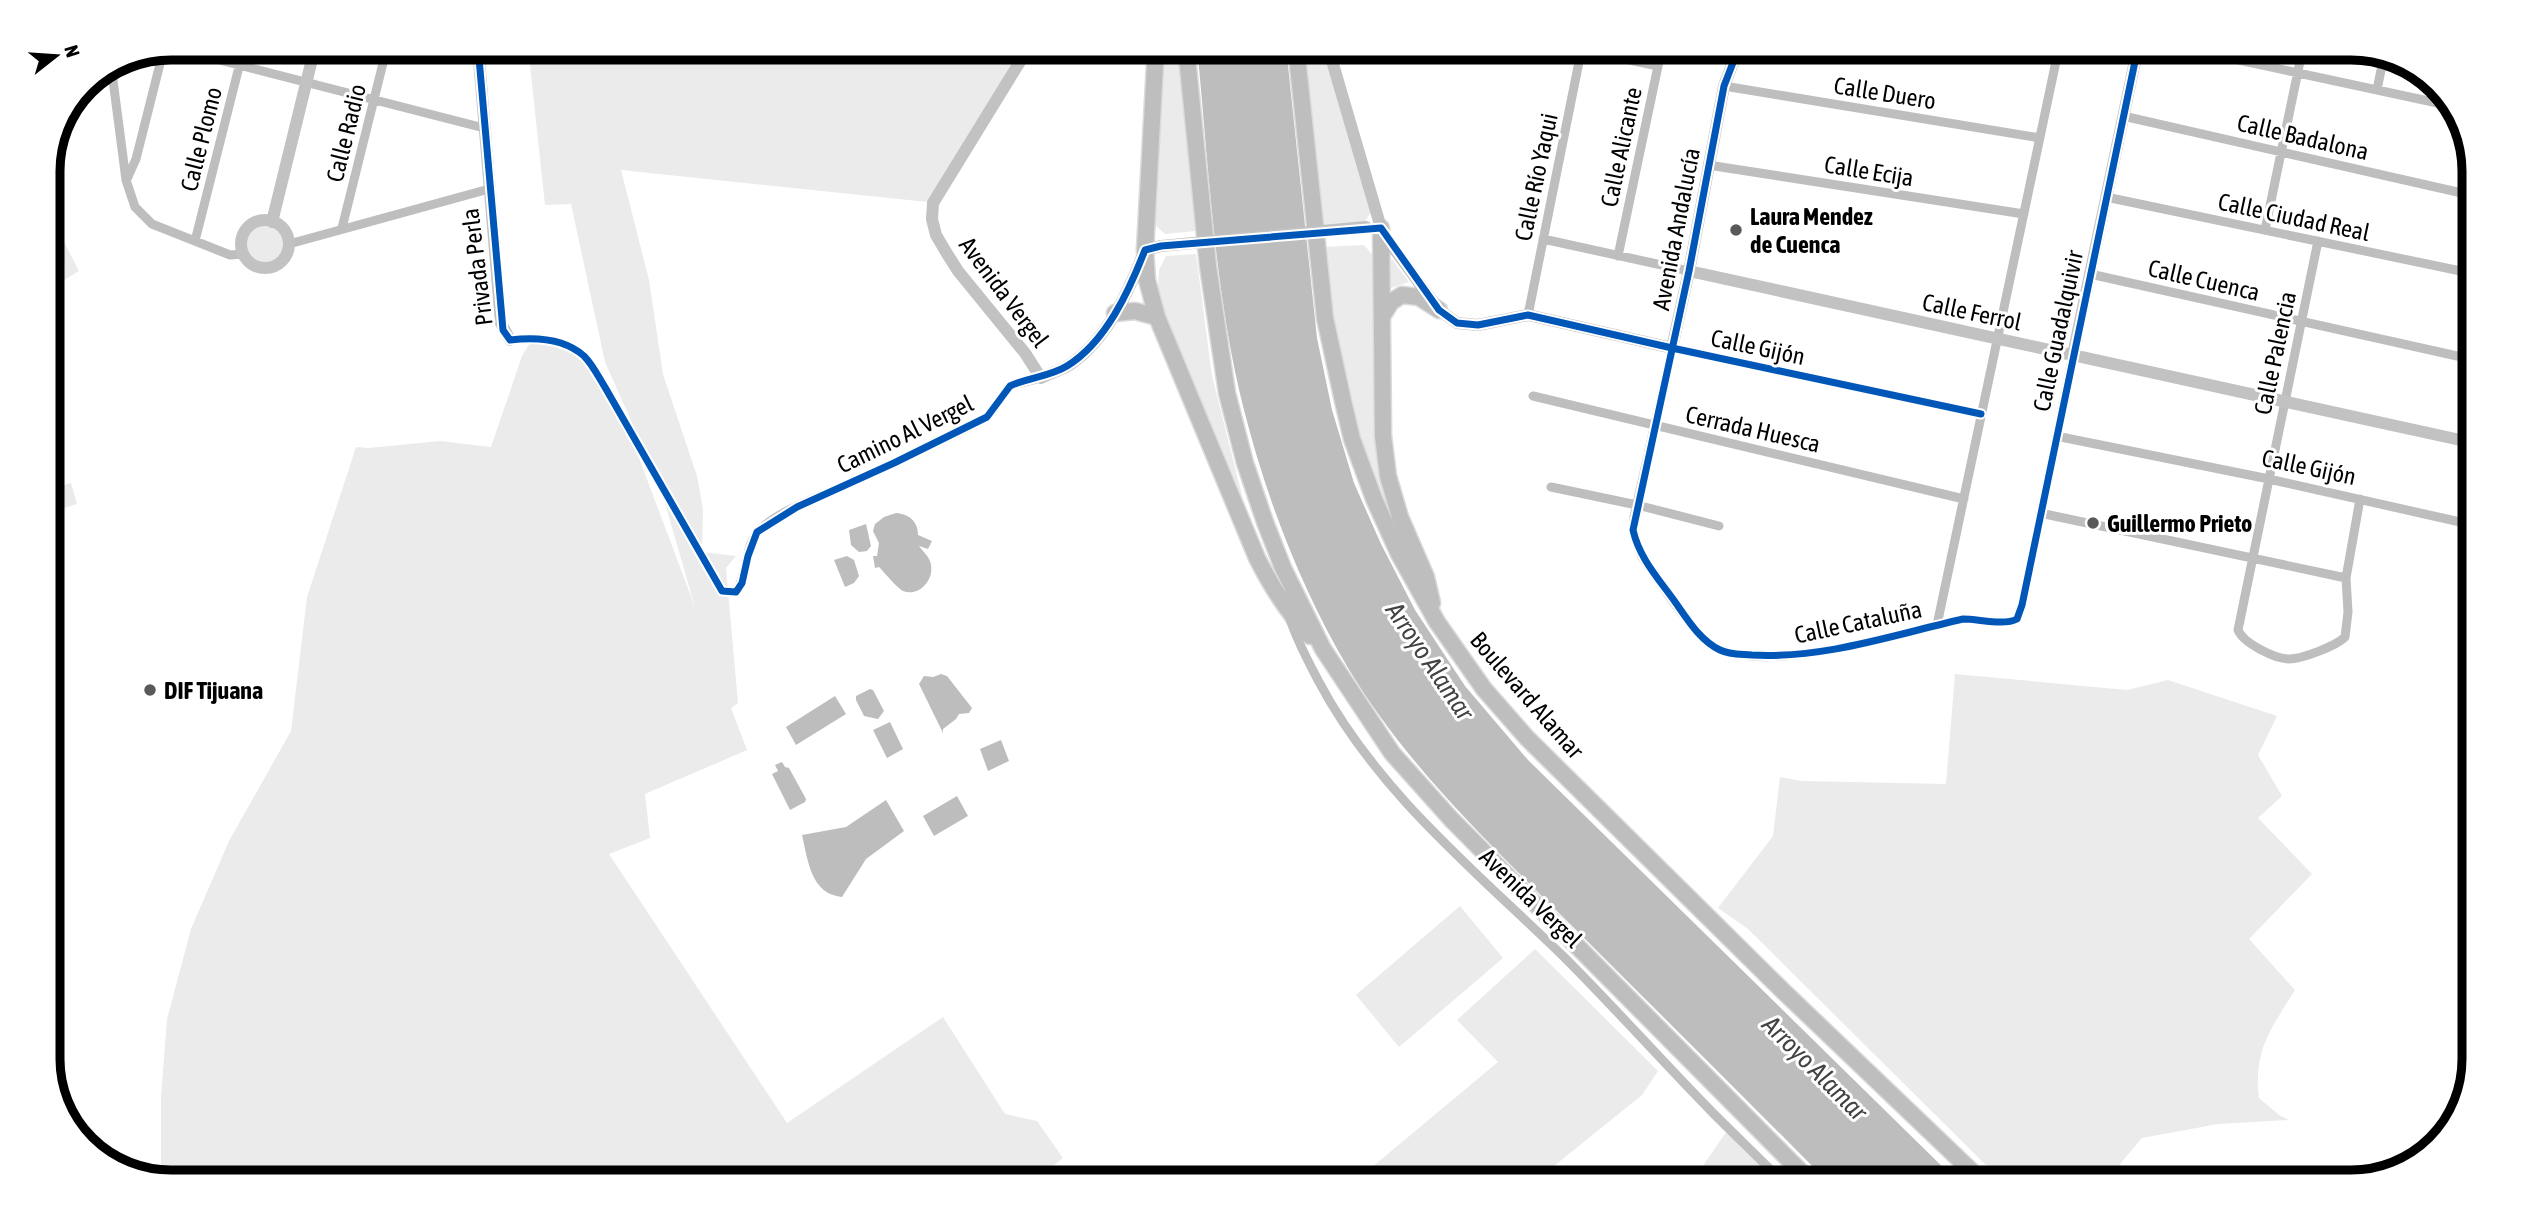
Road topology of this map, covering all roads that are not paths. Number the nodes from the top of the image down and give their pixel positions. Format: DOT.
graph roads {
  1 [pos="164,60"];
  2 [pos="218,60"];
  3 [pos="240,60"];
  4 [pos="312,60"];
  5 [pos="384,60"];
  6 [pos="479,60"];
  7 [pos="1021,60"];
  8 [pos="1156,60"];
  9 [pos="1187,60"];
  10 [pos="1297,60"];
  11 [pos="1331,60"];
  12 [pos="1580,60"];
  13 [pos="1631,60"];
  14 [pos="1659,60"];
  15 [pos="1734,60"];
  16 [pos="2056,60"];
  17 [pos="2135,60"];
  18 [pos="2250,60"];
  19 [pos="2300,60"];
  20 [pos="2382,64"];
  21 [pos="239,65"];
  22 [pos="1658,66"];
  23 [pos="2298,73"];
  24 [pos="112,76"];
  25 [pos="307,83"];
  26 [pos="1724,86"];
  27 [pos="2377,90"];
  28 [pos="374,100"];
  29 [pos="2440,104"];
  30 [pos="2123,116"];
  31 [pos="484,128"];
  32 [pos="2040,138"];
  33 [pos="2281,152"];
  34 [pos="1708,165"];
  35 [pos="126,180"];
  36 [pos="489,189"];
  37 [pos="2462,193"];
  38 [pos="2106,197"];
  39 [pos="2024,214"];
  40 [pos="272,222"];
  41 [pos="342,228"];
  42 [pos="1374,228"];
  43 [pos="2266,230"];
  44 [pos="1543,239"];
  45 [pos="195,241"];
  46 [pos="2318,241"];
  47 [pos="289,244"];
  48 [pos="1153,248"];
  49 [pos="243,254"];
  50 [pos="1618,256"];
  51 [pos="1689,271"];
  52 [pos="2462,271"];
  53 [pos="2090,274"];
  54 [pos="1439,310"];
  55 [pos="1115,313"];
  56 [pos="1383,315"];
  57 [pos="1528,315"];
  58 [pos="1157,317"];
  59 [pos="2301,322"];
  60 [pos="1997,339"];
  61 [pos="510,340"];
  62 [pos="1672,348"];
  63 [pos="2073,355"];
  64 [pos="2462,357"];
  65 [pos="1041,378"];
  66 [pos="1533,396"];
  67 [pos="2285,402"];
  68 [pos="1981,414"];
  69 [pos="1655,426"];
  70 [pos="2056,436"];
  71 [pos="2462,440"];
  72 [pos="2269,479"];
  73 [pos="1551,487"];
  74 [pos="1964,499"];
  75 [pos="2360,499"];
  76 [pos="1637,505"];
  77 [pos="2040,513"];
  78 [pos="2462,522"];
  79 [pos="1719,526"];
  80 [pos="1636,544"];
  81 [pos="2252,560"];
  82 [pos="2346,578"];
  83 [pos="1288,614"];
  84 [pos="2013,621"];
  85 [pos="1437,622"];
  86 [pos="1937,625"];
  87 [pos="1323,649"];
  88 [pos="1771,1170"];
  89 [pos="1799,1170"];
  90 [pos="1970,1170"];
  1 -- 35 [label="street"];
  2 -- 21 [label="street"];
  3 -- 21 [label="street, Calle Plomo"];
  4 -- 25 [label="street"];
  5 -- 28 [label="street, Calle Radio"];
  6 -- 31 [label="street, Privada Perla"];
  7 -- 65 [label="street, Avenida Vergel"];
  8 -- 48 [label="highway"];
  9 -- 87 [label="highway"];
  10 -- 85 [label="highway, Boulevard Alamar"];
  11 -- 42 [label="street"];
  12 -- 44 [label="street, Calle Río Yaqui"];
  13 -- 22 [label="street"];
  14 -- 22 [label="street, Calle Alicante"];
  15 -- 26 [label="street, Avenida Andalucía"];
  16 -- 32 [label="street, Calle Cataluña"];
  17 -- 30 [label="street, Calle Guadalquivir"];
  18 -- 23 [label="street"];
  19 -- 23 [label="street"];
  20 -- 27 [label="street"];
  21 -- 25 [label="street"];
  21 -- 45 [label="street, Calle Plomo"];
  22 -- 50 [label="street, Calle Alicante"];
  23 -- 27 [label="street"];
  23 -- 33 [label="street"];
  24 -- 35 [label="street"];
  25 -- 28 [label="street"];
  25 -- 40 [label="street"];
  26 -- 32 [label="street, Calle Duero"];
  26 -- 34 [label="street, Avenida Andalucía"];
  27 -- 29 [label="street"];
  28 -- 31 [label="street"];
  28 -- 41 [label="street, Calle Radio"];
  30 -- 33 [label="street, Calle Badalona"];
  30 -- 38 [label="street, Calle Guadalquivir"];
  31 -- 36 [label="street, Privada Perla"];
  32 -- 39 [label="street, Calle Cataluña"];
  33 -- 37 [label="street, Calle Badalona"];
  33 -- 43 [label="street"];
  34 -- 39 [label="street, Calle Ecija"];
  34 -- 51 [label="street, Avenida Andalucía"];
  35 -- 45 [label="street"];
  36 -- 41 [label="street"];
  36 -- 61 [label="street, Privada Perla"];
  38 -- 43 [label="street, Calle Ciudad Real"];
  38 -- 53 [label="street, Calle Guadalquivir"];
  39 -- 60 [label="street, Calle Cataluña"];
  40 -- 47 [label="street"];
  40 -- 49 [label="street"];
  41 -- 47 [label="street"];
  42 -- 48 [label="street, bridge"];
  42 -- 54 [label="street"];
  42 -- 56 [label="highway"];
  43 -- 46 [label="street, Calle Ciudad Real"];
  44 -- 50 [label="street, Calle Ferrol"];
  44 -- 57 [label="street, Calle Río Yaqui"];
  45 -- 49 [label="street"];
  46 -- 52 [label="street, Calle Ciudad Real"];
  46 -- 59 [label="street, Calle Palencia"];
  47 -- 49 [label="street"];
  48 -- 55 [label="street, Camino Al Vergel"];
  48 -- 58 [label="highway"];
  50 -- 51 [label="street, Calle Ferrol"];
  51 -- 60 [label="street, Calle Ferrol"];
  51 -- 62 [label="street, Avenida Andalucía"];
  53 -- 59 [label="street, Calle Cuenca"];
  53 -- 63 [label="street, Calle Guadalquivir"];
  54 -- 56 [label="highway"];
  54 -- 57 [label="street"];
  55 -- 58 [label="highway"];
  55 -- 65 [label="street, Camino Al Vergel"];
  56 -- 85 [label="highway"];
  57 -- 62 [label="street, Calle Gijón"];
  58 -- 83 [label="highway"];
  59 -- 64 [label="street, Calle Cuenca"];
  59 -- 67 [label="street, Calle Palencia"];
  60 -- 63 [label="street, Calle Ferrol"];
  60 -- 68 [label="street, Calle Cataluña"];
  61 -- 65 [label="street, Camino Al Vergel"];
  62 -- 68 [label="street, Calle Gijón"];
  62 -- 69 [label="street, Avenida Andalucía"];
  63 -- 67 [label="street, Calle Ferrol"];
  63 -- 70 [label="street, Calle Guadalquivir"];
  66 -- 69 [label="street, Cerrada Huesca"];
  67 -- 71 [label="street, Calle Ferrol"];
  67 -- 72 [label="street, Calle Palencia"];
  68 -- 74 [label="street, Calle Cataluña"];
  69 -- 74 [label="street, Cerrada Huesca"];
  69 -- 76 [label="street, Avenida Andalucía"];
  70 -- 72 [label="street, Calle Gijón"];
  70 -- 77 [label="street, Calle Guadalquivir"];
  72 -- 75 [label="street, Calle Gijón"];
  72 -- 81 [label="street, Calle Palencia"];
  73 -- 76 [label="street"];
  74 -- 86 [label="street, Calle Cataluña"];
  75 -- 78 [label="street, Calle Gijón"];
  75 -- 82 [label="street"];
  76 -- 79 [label="street"];
  76 -- 80 [label="street, Avenida Andalucía"];
  77 -- 81 [label="street"];
  77 -- 84 [label="street, Calle Guadalquivir"];
  80 -- 86 [label="street, Calle Cataluña"];
  81 -- 82 [label="street"];
  81 -- 82 [label="street, Calle Palencia"];
  83 -- 87 [label="highway"];
  83 -- 88 [label="street, Avenida Vergel"];
  84 -- 86 [label="street, Calle Cataluña"];
  85 -- 90 [label="highway, Boulevard Alamar"];
  87 -- 89 [label="highway"];
}
